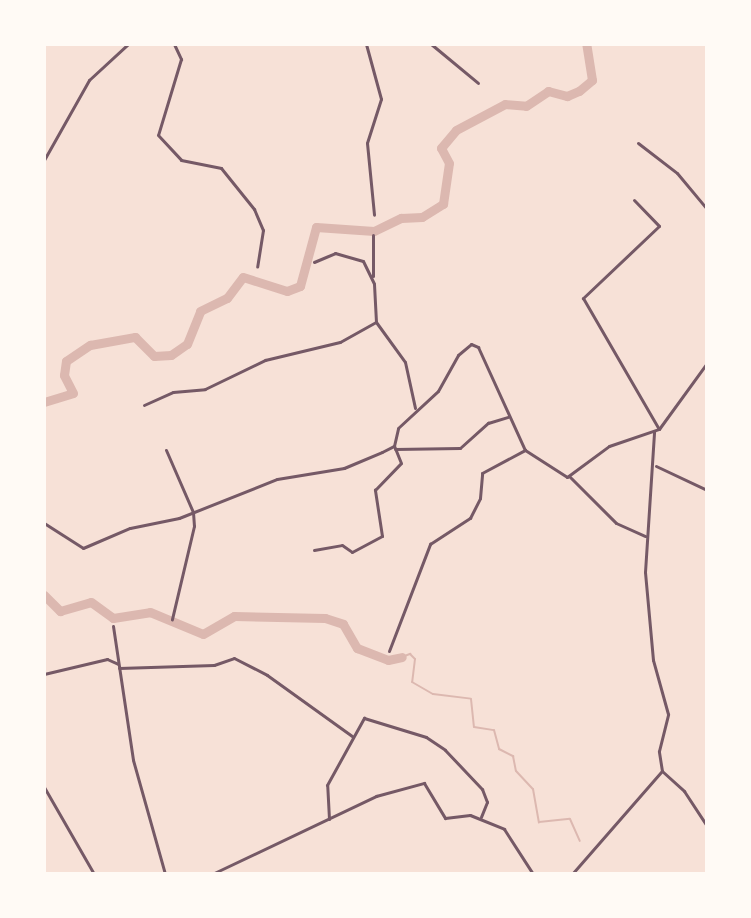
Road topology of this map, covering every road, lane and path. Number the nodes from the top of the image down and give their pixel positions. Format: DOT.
graph roads {
  1 [pos="128,44"];
  2 [pos="174,44"];
  3 [pos="366,44"];
  4 [pos="431,44"];
  5 [pos="478,83"];
  6 [pos="638,143"];
  7 [pos="44,160"];
  8 [pos="634,200"];
  9 [pos="707,209"];
  10 [pos="374,215"];
  11 [pos="373,235"];
  12 [pos="314,262"];
  13 [pos="257,267"];
  14 [pos="374,284"];
  15 [pos="376,322"];
  16 [pos="707,363"];
  17 [pos="144,405"];
  18 [pos="415,408"];
  19 [pos="508,417"];
  20 [pos="659,429"];
  21 [pos="654,431"];
  22 [pos="395,447"];
  23 [pos="166,450"];
  24 [pos="525,450"];
  25 [pos="655,466"];
  26 [pos="569,476"];
  27 [pos="707,490"];
  28 [pos="193,512"];
  29 [pos="44,523"];
  30 [pos="645,536"];
  31 [pos="314,550"];
  32 [pos="172,619"];
  33 [pos="113,626"];
  34 [pos="389,651"];
  35 [pos="119,666"];
  36 [pos="44,674"];
  37 [pos="353,737"];
  38 [pos="662,771"];
  39 [pos="44,787"];
  40 [pos="481,817"];
  41 [pos="329,820"];
  42 [pos="707,826"];
  43 [pos="94,874"];
  44 [pos="165,874"];
  45 [pos="212,874"];
  46 [pos="533,874"];
  47 [pos="572,874"];
  1 -- 7 [label="street"];
  2 -- 13 [label="street"];
  3 -- 10 [label="street"];
  4 -- 5 [label="street"];
  6 -- 9 [label="street"];
  8 -- 20 [label="street"];
  11 -- 14 [label="street"];
  12 -- 14 [label="street"];
  14 -- 15 [label="street"];
  15 -- 17 [label="street"];
  15 -- 18 [label="street"];
  16 -- 20 [label="street"];
  18 -- 19 [label="street"];
  18 -- 22 [label="street"];
  19 -- 22 [label="street"];
  19 -- 24 [label="street"];
  20 -- 21 [label="street"];
  21 -- 25 [label="street"];
  21 -- 26 [label="street"];
  22 -- 28 [label="street"];
  22 -- 31 [label="street"];
  23 -- 28 [label="street"];
  24 -- 26 [label="street"];
  24 -- 34 [label="street"];
  25 -- 27 [label="street"];
  25 -- 30 [label="street"];
  26 -- 30 [label="street"];
  28 -- 29 [label="street"];
  28 -- 32 [label="street"];
  30 -- 38 [label="street"];
  33 -- 35 [label="street"];
  35 -- 36 [label="street"];
  35 -- 37 [label="street"];
  35 -- 44 [label="street"];
  37 -- 40 [label="street"];
  37 -- 41 [label="street"];
  38 -- 42 [label="street"];
  38 -- 47 [label="street"];
  39 -- 43 [label="street"];
  40 -- 41 [label="street"];
  40 -- 46 [label="street"];
  41 -- 45 [label="street"];
}
